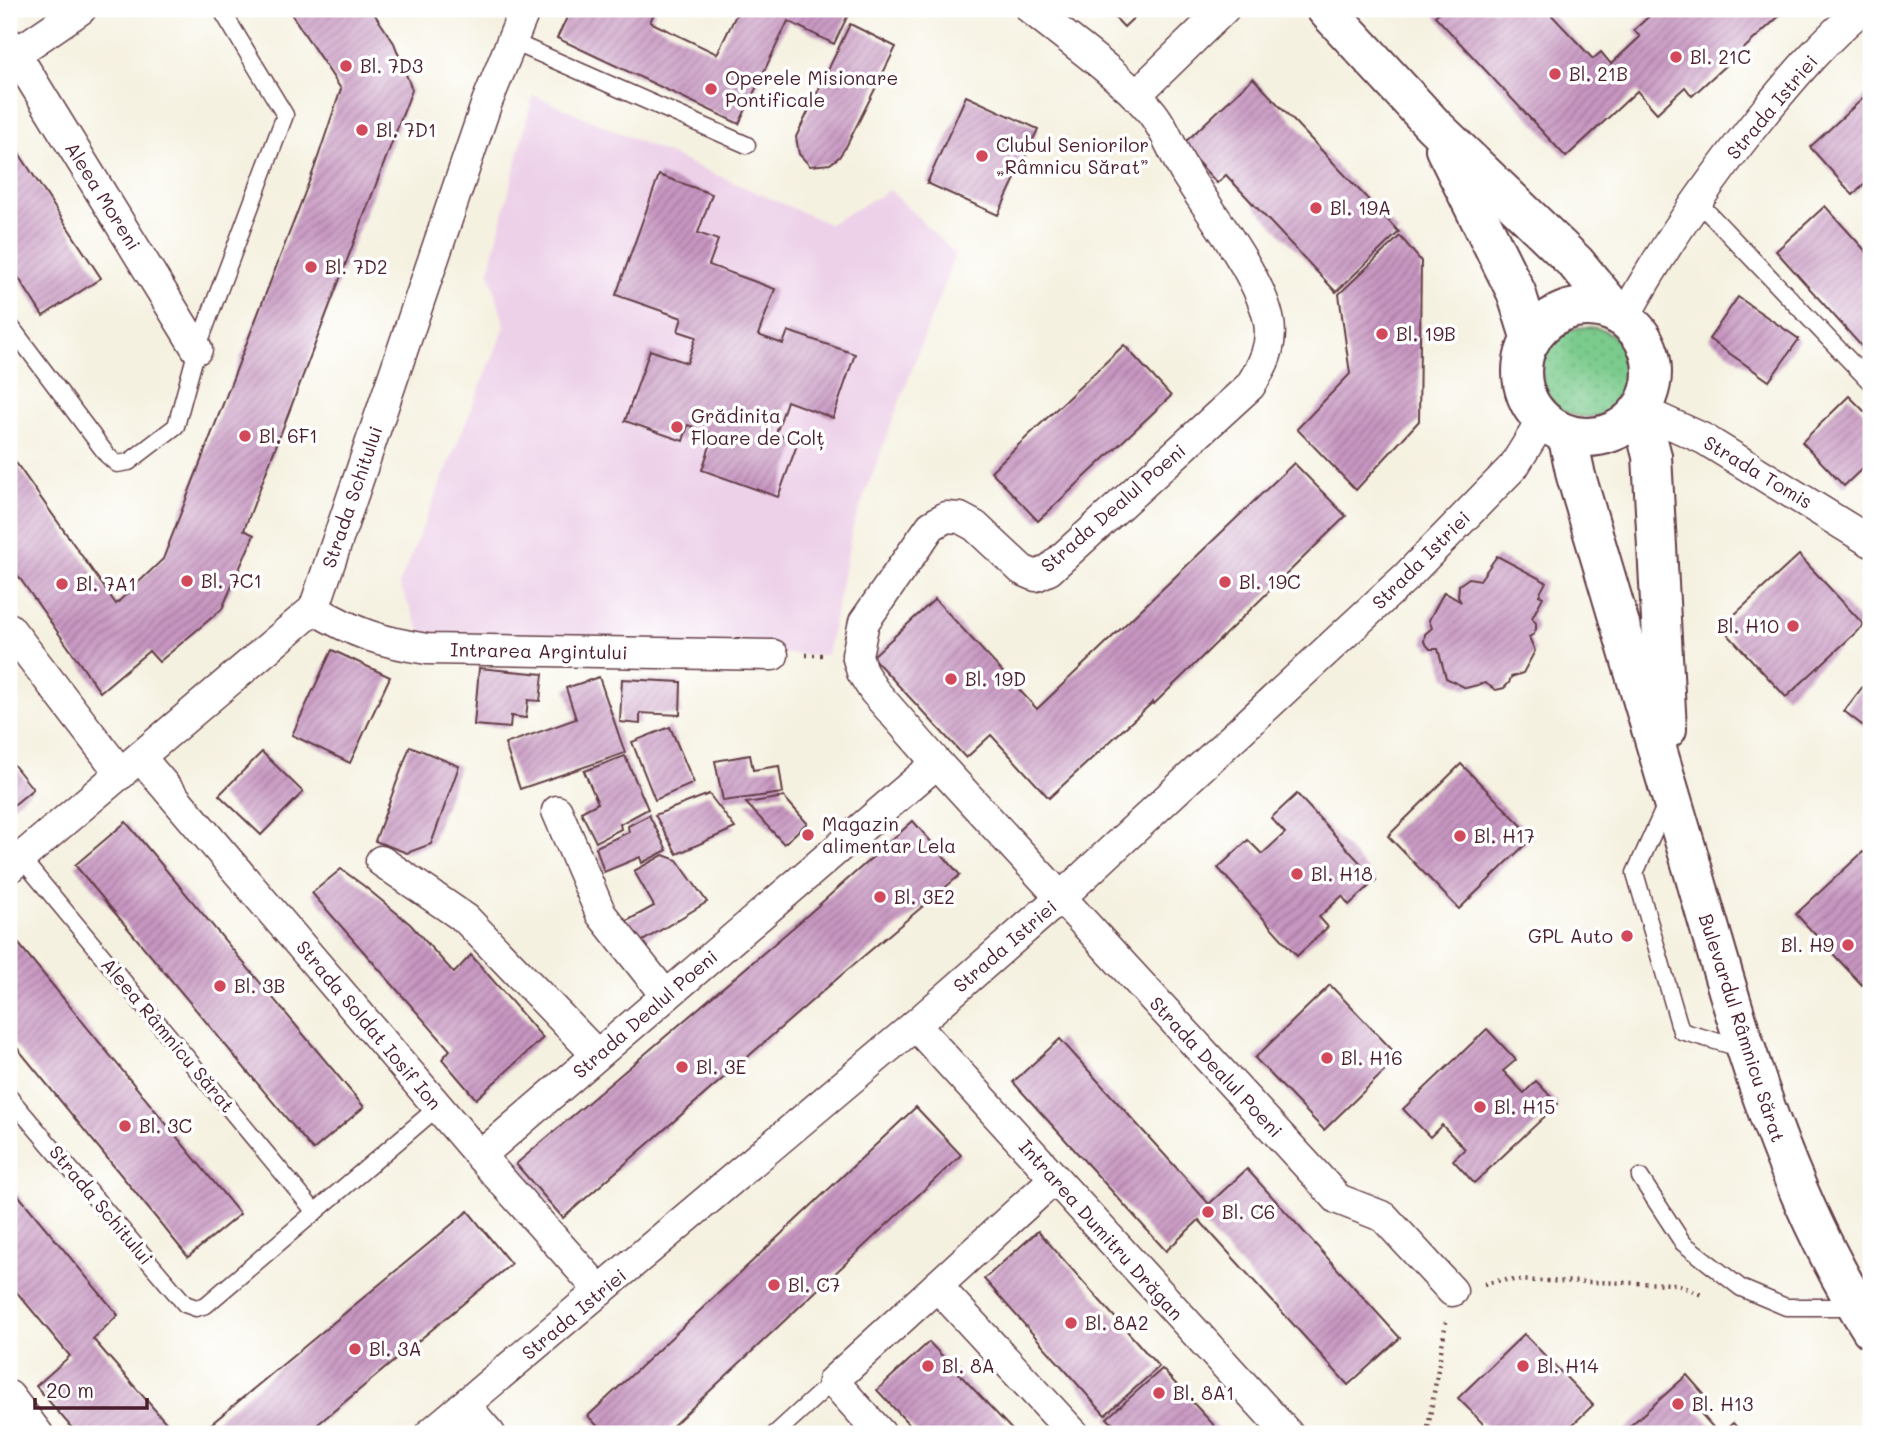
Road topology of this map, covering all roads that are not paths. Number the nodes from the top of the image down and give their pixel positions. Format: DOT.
graph roads {
  1 [pos="81,9"];
  2 [pos="221,9"];
  3 [pos="525,9"];
  4 [pos="1031,9"];
  5 [pos="1224,9"];
  6 [pos="1862,9"];
  7 [pos="1338,13"];
  8 [pos="511,41"];
  9 [pos="12,49"];
  10 [pos="1136,95"];
  11 [pos="1433,125"];
  12 [pos="747,145"];
  13 [pos="1696,200"];
  14 [pos="1621,316"];
  15 [pos="9,324"];
  16 [pos="1531,340"];
  17 [pos="197,349"];
  18 [pos="1871,383"];
  19 [pos="1640,410"];
  20 [pos="1555,427"];
  21 [pos="1869,536"];
  22 [pos="313,609"];
  23 [pos="9,628"];
  24 [pos="773,655"];
  25 [pos="937,763"];
  26 [pos="130,765"];
  27 [pos="1671,794"];
  28 [pos="557,811"];
  29 [pos="381,861"];
  30 [pos="15,863"];
  31 [pos="1060,898"];
  32 [pos="666,996"];
  33 [pos="915,1025"];
  34 [pos="1745,1049"];
  35 [pos="597,1055"];
  36 [pos="9,1097"];
  37 [pos="438,1107"];
  38 [pos="480,1156"];
  39 [pos="1640,1177"];
  40 [pos="1054,1179"];
  41 [pos="315,1212"];
  42 [pos="937,1286"];
  43 [pos="1452,1291"];
  44 [pos="600,1292"];
  45 [pos="1864,1318"];
  46 [pos="833,1381"];
  47 [pos="9,1396"];
  48 [pos="466,1405"];
  49 [pos="38,1434"];
  50 [pos="430,1434"];
  51 [pos="490,1434"];
  52 [pos="775,1434"];
  53 [pos="881,1434"];
  54 [pos="1074,1434"];
  55 [pos="1288,1434"];
  1 -- 9 [label="street"];
  2 -- 17 [label="lane"];
  3 -- 8 [label="street, Strada Schitului"];
  4 -- 10 [label="street"];
  5 -- 10 [label="street"];
  6 -- 13 [label="street, Strada Istriei"];
  7 -- 11 [label="street"];
  8 -- 12 [label="lane"];
  8 -- 22 [label="street, Strada Schitului"];
  9 -- 17 [label="street, Aleea Moreni"];
  10 -- 25 [label="street, Strada Dealul Poeni"];
  11 -- 14 [label="street"];
  11 -- 16 [label="street"];
  13 -- 14 [label="street, Strada Istriei"];
  13 -- 18 [label="lane"];
  14 -- 16 [label="street"];
  14 -- 19 [label="street"];
  15 -- 17 [label="lane"];
  16 -- 20 [label="street"];
  19 -- 20 [label="street"];
  19 -- 21 [label="street, Strada Tomis"];
  19 -- 27 [label="street, Bulevardul Râmnicu Sărat"];
  20 -- 27 [label="street, Bulevardul Râmnicu Sărat"];
  20 -- 31 [label="street, Strada Istriei"];
  22 -- 24 [label="street, Intrarea Argintului"];
  22 -- 26 [label="street"];
  23 -- 26 [label="street, Strada Soldat Iosif Ion"];
  25 -- 31 [label="street, Strada Dealul Poeni"];
  25 -- 32 [label="street, Strada Dealul Poeni"];
  26 -- 30 [label="street"];
  26 -- 37 [label="street, Strada Soldat Iosif Ion"];
  27 -- 34 [label="street, Bulevardul Râmnicu Sărat"];
  27 -- 34 [label="lane"];
  28 -- 32 [label="street"];
  29 -- 35 [label="street"];
  30 -- 41 [label="lane, Aleea Râmnicu Sărat"];
  31 -- 33 [label="street, Strada Istriei"];
  31 -- 43 [label="street, Strada Dealul Poeni"];
  32 -- 35 [label="street, Strada Dealul Poeni"];
  33 -- 40 [label="street, Intrarea Dumitru Drăgan"];
  33 -- 44 [label="street, Strada Istriei"];
  34 -- 45 [label="street, Bulevardul Râmnicu Sărat"];
  35 -- 38 [label="street, Strada Dealul Poeni"];
  36 -- 41 [label="lane, Strada Schitului"];
  37 -- 38 [label="street, Strada Soldat Iosif Ion"];
  37 -- 41 [label="lane"];
  38 -- 44 [label="street, Strada Soldat Iosif Ion"];
  39 -- 45 [label="lane"];
  40 -- 42 [label="street"];
  40 -- 55 [label="street, Intrarea Dumitru Drăgan"];
  42 -- 46 [label="street"];
  42 -- 54 [label="street"];
  44 -- 48 [label="street, Strada Istriei"];
  46 -- 52 [label="lane"];
  46 -- 53 [label="street"];
  47 -- 49 [label="street"];
  48 -- 50 [label="street, Strada Istriei"];
  48 -- 51 [label="street"];
}
